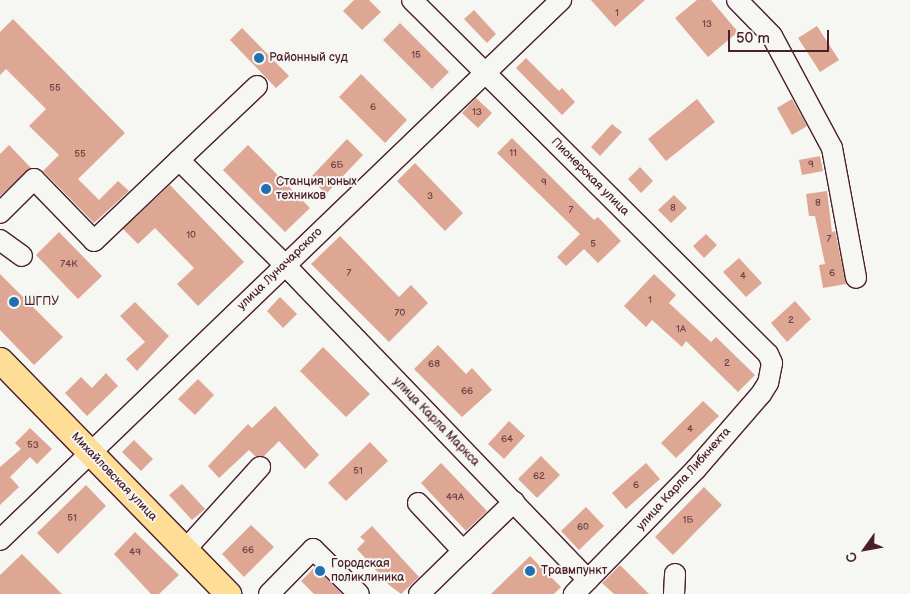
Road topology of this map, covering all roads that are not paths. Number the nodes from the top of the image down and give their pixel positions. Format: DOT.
graph roads {
  1 [pos="412,0"];
  2 [pos="561,0"];
  3 [pos="737,0"];
  4 [pos="484,72"];
  5 [pos="257,86"];
  6 [pos="179,160"];
  7 [pos="0,213"];
  8 [pos="0,240"];
  9 [pos="22,256"];
  10 [pos="284,265"];
  11 [pos="856,278"];
  12 [pos="768,354"];
  13 [pos="0,360"];
  14 [pos="89,452"];
  15 [pos="260,467"];
  16 [pos="514,502"];
  17 [pos="418,503"];
  18 [pos="0,540"];
  19 [pos="185,550"];
  20 [pos="463,551"];
  21 [pos="588,580"];
  22 [pos="228,594"];
  23 [pos="269,594"];
  24 [pos="359,594"];
  25 [pos="420,594"];
  26 [pos="574,594"];
  1 -- 4 [label="street, Пионерская улица"];
  2 -- 4 [label="street, улица Луначарского"];
  3 -- 11 [label="street"];
  4 -- 10 [label="street, улица Луначарского"];
  4 -- 12 [label="street, Пионерская улица"];
  5 -- 6 [label="street"];
  6 -- 7 [label="street"];
  6 -- 10 [label="street, улица Карла Маркса"];
  8 -- 9 [label="street"];
  10 -- 14 [label="street, улица Луначарского"];
  10 -- 16 [label="street, улица Карла Маркса"];
  12 -- 21 [label="street, улица Карла Либкнехта"];
  13 -- 14 [label="main road, Михайловская улица"];
  14 -- 18 [label="street, улица Луначарского"];
  14 -- 19 [label="main road, Михайловская улица"];
  15 -- 19 [label="street"];
  16 -- 20 [label="street"];
  16 -- 21 [label="street, улица Карла Маркса"];
  17 -- 20 [label="street"];
  19 -- 22 [label="main road, Михайловская улица"];
  20 -- 25 [label="street"];
  21 -- 26 [label="street, улица Карла Либкнехта"];
  23 -- 24 [label="street"];
}
